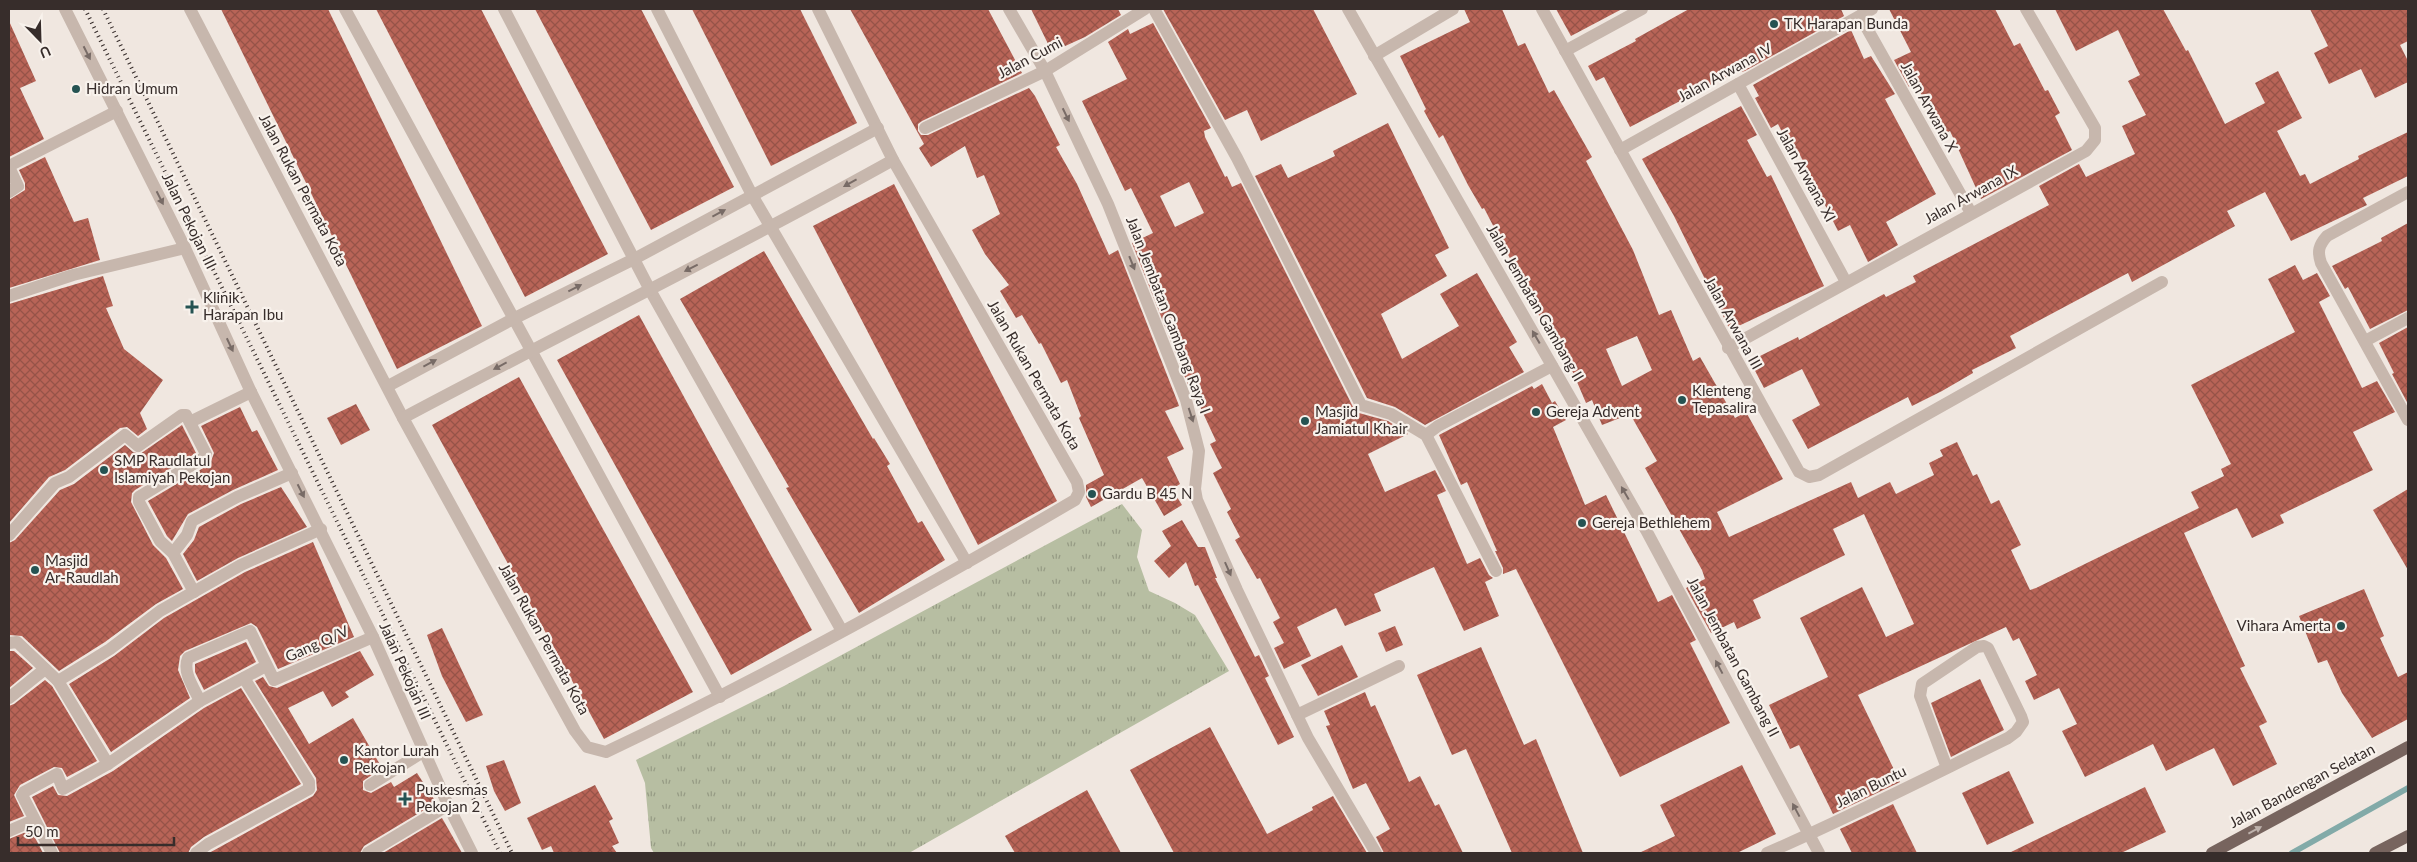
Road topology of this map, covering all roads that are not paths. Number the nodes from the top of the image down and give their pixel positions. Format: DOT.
graph roads {
  1 [pos="66,9"];
  2 [pos="190,9"];
  3 [pos="345,9"];
  4 [pos="504,9"];
  5 [pos="656,9"];
  6 [pos="818,9"];
  7 [pos="1009,9"];
  8 [pos="1145,9"];
  9 [pos="1154,9"];
  10 [pos="1348,9"];
  11 [pos="1453,9"];
  12 [pos="1542,9"];
  13 [pos="1642,9"];
  14 [pos="1872,9"];
  15 [pos="2026,9"];
  16 [pos="1860,16"];
  17 [pos="1565,51"];
  18 [pos="1374,56"];
  19 [pos="1045,71"];
  20 [pos="1738,84"];
  21 [pos="117,111"];
  22 [pos="878,128"];
  23 [pos="925,128"];
  24 [pos="1620,150"];
  25 [pos="892,160"];
  26 [pos="9,166"];
  27 [pos="9,192"];
  28 [pos="2408,192"];
  29 [pos="752,196"];
  30 [pos="1971,213"];
  31 [pos="772,227"];
  32 [pos="185,248"];
  33 [pos="634,259"];
  34 [pos="1846,282"];
  35 [pos="2162,282"];
  36 [pos="650,290"];
  37 [pos="9,296"];
  38 [pos="516,318"];
  39 [pos="2408,318"];
  40 [pos="2365,341"];
  41 [pos="1728,348"];
  42 [pos="532,350"];
  43 [pos="1552,366"];
  44 [pos="388,386"];
  45 [pos="251,392"];
  46 [pos="403,418"];
  47 [pos="2408,420"];
  48 [pos="190,422"];
  49 [pos="1426,435"];
  50 [pos="292,473"];
  51 [pos="321,529"];
  52 [pos="9,535"];
  53 [pos="173,553"];
  54 [pos="967,563"];
  55 [pos="1496,571"];
  56 [pos="194,592"];
  57 [pos="842,631"];
  58 [pos="373,637"];
  59 [pos="9,643"];
  60 [pos="266,666"];
  61 [pos="1399,666"];
  62 [pos="45,669"];
  63 [pos="244,678"];
  64 [pos="58,681"];
  65 [pos="9,698"];
  66 [pos="720,698"];
  67 [pos="200,702"];
  68 [pos="1297,715"];
  69 [pos="2408,747"];
  70 [pos="424,752"];
  71 [pos="108,764"];
  72 [pos="1947,768"];
  73 [pos="370,785"];
  74 [pos="448,805"];
  75 [pos="34,820"];
  76 [pos="9,831"];
  77 [pos="1809,835"];
  78 [pos="2408,836"];
  79 [pos="52,853"];
  80 [pos="196,853"];
  81 [pos="368,853"];
  82 [pos="472,853"];
  83 [pos="1376,853"];
  84 [pos="1767,853"];
  85 [pos="1819,853"];
  86 [pos="2212,853"];
  87 [pos="2375,853"];
  1 -- 21 [label="street, Jalan Pekojan III, one-way"];
  2 -- 44 [label="street, Jalan Rukan Permata Kota"];
  3 -- 38 [label="street"];
  4 -- 33 [label="street"];
  5 -- 29 [label="street"];
  6 -- 22 [label="street, Jalan Rukan Permata Kota"];
  7 -- 19 [label="street, Jalan Jembatan Gambang Raya I"];
  8 -- 19 [label="street, Jalan Cumi"];
  9 -- 49 [label="street"];
  10 -- 18 [label="street, Jalan Jembatan Gambang II"];
  11 -- 18 [label="street"];
  12 -- 17 [label="street, Jalan Arwana III"];
  13 -- 17 [label="street"];
  14 -- 16 [label="street, Jalan Arwana IV"];
  15 -- 30 [label="street, Jalan Arwana IX"];
  16 -- 20 [label="street, Jalan Arwana IV"];
  16 -- 30 [label="street, Jalan Arwana X"];
  17 -- 24 [label="street, Jalan Arwana III"];
  43 -- 18 [label="street, Jalan Jembatan Gambang II, one-way"];
  19 -- 23 [label="street, Jalan Cumi"];
  19 -- 68 [label="street, Jalan Jembatan Gambang Raya I, one-way"];
  20 -- 24 [label="street, Jalan Arwana IV"];
  20 -- 34 [label="street, Jalan Arwana XI"];
  21 -- 26 [label="street"];
  21 -- 32 [label="street, Jalan Pekojan III, one-way"];
  22 -- 25 [label="street, Jalan Rukan Permata Kota"];
  22 -- 29 [label="street"];
  24 -- 41 [label="street, Jalan Arwana III"];
  25 -- 31 [label="street, one-way"];
  25 -- 54 [label="street, Jalan Rukan Permata Kota"];
  26 -- 27 [label="street"];
  28 -- 40 [label="street"];
  29 -- 31 [label="street"];
  33 -- 29 [label="street, one-way"];
  30 -- 34 [label="street, Jalan Arwana IX"];
  31 -- 36 [label="street, one-way"];
  31 -- 54 [label="street"];
  32 -- 37 [label="street"];
  32 -- 45 [label="street, Jalan Pekojan III, one-way"];
  33 -- 36 [label="street"];
  38 -- 33 [label="street, one-way"];
  34 -- 41 [label="street, Jalan Arwana IX"];
  35 -- 41 [label="street, Jalan Arwana III"];
  36 -- 42 [label="street"];
  36 -- 57 [label="street"];
  38 -- 42 [label="street"];
  44 -- 38 [label="street, one-way"];
  39 -- 40 [label="street"];
  40 -- 47 [label="street"];
  42 -- 46 [label="street, one-way"];
  42 -- 66 [label="street"];
  43 -- 49 [label="street"];
  77 -- 43 [label="street, Jalan Jembatan Gambang II, one-way"];
  44 -- 46 [label="street, Jalan Rukan Permata Kota"];
  45 -- 48 [label="street"];
  45 -- 50 [label="street, Jalan Pekojan III"];
  46 -- 66 [label="street, Jalan Rukan Permata Kota"];
  48 -- 52 [label="street"];
  48 -- 53 [label="street"];
  49 -- 55 [label="street"];
  50 -- 51 [label="street, Jalan Pekojan III, one-way"];
  50 -- 53 [label="street"];
  51 -- 56 [label="street"];
  51 -- 58 [label="street, Jalan Pekojan III"];
  53 -- 56 [label="street"];
  54 -- 57 [label="street, Jalan Rukan Permata Kota"];
  56 -- 64 [label="street"];
  57 -- 66 [label="street, Jalan Rukan Permata Kota"];
  58 -- 60 [label="street, Gang Q/V"];
  58 -- 70 [label="street, Jalan Pekojan III"];
  59 -- 62 [label="street"];
  60 -- 63 [label="street"];
  60 -- 67 [label="street"];
  61 -- 68 [label="street"];
  62 -- 64 [label="street"];
  62 -- 65 [label="street"];
  63 -- 67 [label="street"];
  63 -- 80 [label="street"];
  64 -- 71 [label="street"];
  67 -- 71 [label="street"];
  68 -- 83 [label="street, Jalan Jembatan Gambang Raya I"];
  86 -- 69 [label="main road, Jalan Bandengan Selatan, one-way"];
  70 -- 73 [label="street"];
  70 -- 74 [label="street, Jalan Pekojan III"];
  71 -- 75 [label="street"];
  72 -- 72 [label="street, Jalan Buntu"];
  72 -- 77 [label="street, Jalan Buntu"];
  74 -- 81 [label="street"];
  74 -- 82 [label="street, Jalan Pekojan III"];
  75 -- 76 [label="street"];
  75 -- 79 [label="street"];
  77 -- 84 [label="street, Jalan Buntu"];
  77 -- 85 [label="street, Jalan Jembatan Gambang II"];
  78 -- 87 [label="main road"];
}
